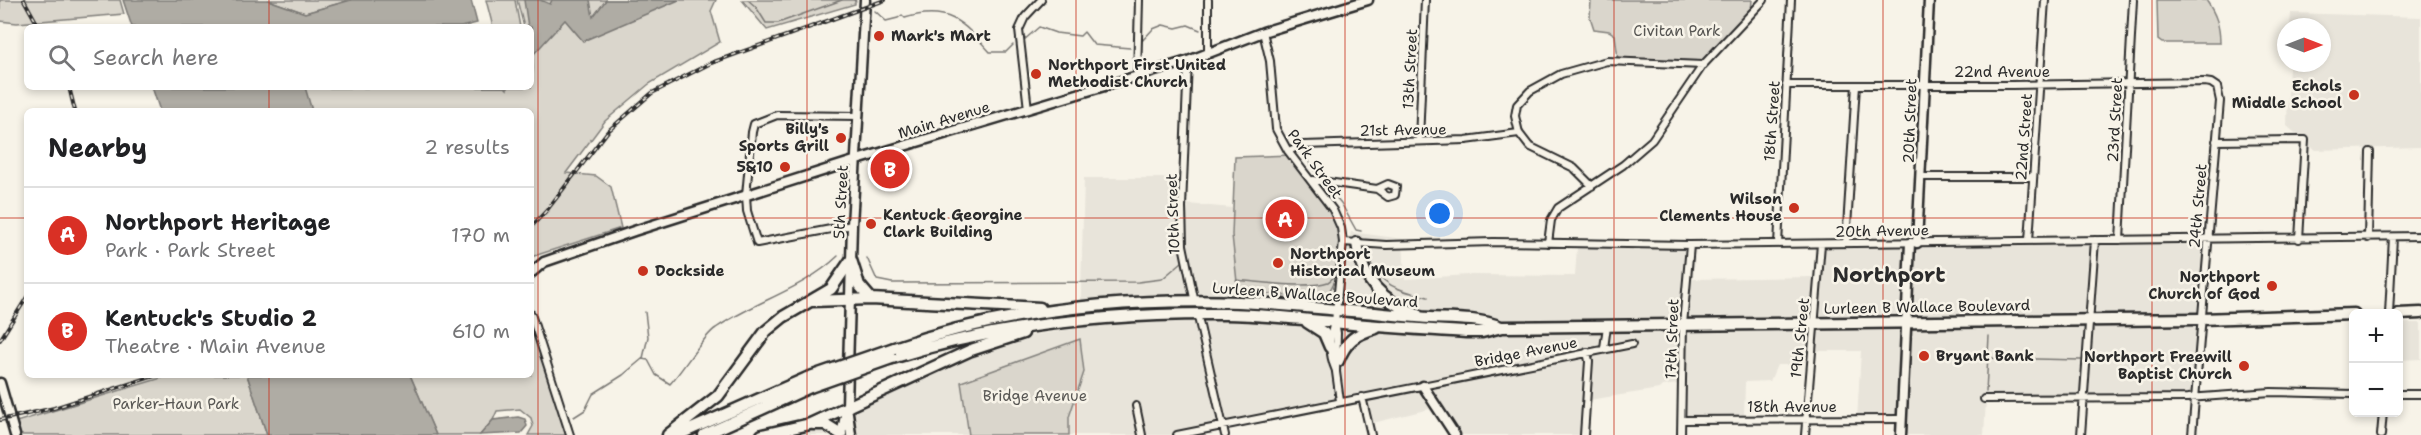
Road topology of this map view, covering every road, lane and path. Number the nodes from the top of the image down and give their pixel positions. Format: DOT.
graph roads {
  1 [pos="865,0"];
  2 [pos="1041,0"];
  3 [pos="1139,0"];
  4 [pos="1208,0"];
  5 [pos="1368,0"];
  6 [pos="1425,0"];
  7 [pos="1764,0"];
  8 [pos="1791,0"];
  9 [pos="1929,0"];
  10 [pos="2045,0"];
  11 [pos="2133,0"];
  12 [pos="1263,32"];
  13 [pos="1208,53"];
  14 [pos="1188,60"];
  15 [pos="1703,65"];
  16 [pos="1137,76"];
  17 [pos="2129,83"];
  18 [pos="1925,84"];
  19 [pos="1786,85"];
  20 [pos="2039,85"];
  21 [pos="1856,86"];
  22 [pos="2217,87"];
  23 [pos="1028,110"];
  24 [pos="858,116"];
  25 [pos="1519,133"];
  26 [pos="1419,140"];
  27 [pos="2216,141"];
  28 [pos="1288,151"];
  29 [pos="2370,152"];
  30 [pos="857,160"];
  31 [pos="1921,177"];
  32 [pos="2033,177"];
  33 [pos="1313,180"];
  34 [pos="1592,186"];
  35 [pos="1377,189"];
  36 [pos="746,195"];
  37 [pos="852,225"];
  38 [pos="2368,237"];
  39 [pos="2393,237"];
  40 [pos="2421,237"];
  41 [pos="2299,239"];
  42 [pos="2095,240"];
  43 [pos="2120,240"];
  44 [pos="2209,240"];
  45 [pos="2029,241"];
  46 [pos="1343,242"];
  47 [pos="1357,243"];
  48 [pos="1548,243"];
  49 [pos="1846,243"];
  50 [pos="1914,243"];
  51 [pos="1778,244"];
  52 [pos="1821,244"];
  53 [pos="1690,245"];
  54 [pos="851,260"];
  55 [pos="534,270"];
  56 [pos="871,299"];
  57 [pos="849,300"];
  58 [pos="812,301"];
  59 [pos="1195,302"];
  60 [pos="1079,308"];
  61 [pos="2389,309"];
  62 [pos="1335,310"];
  63 [pos="2421,313"];
  64 [pos="1198,314"];
  65 [pos="2349,314"];
  66 [pos="2403,314"];
  67 [pos="1295,318"];
  68 [pos="1428,318"];
  69 [pos="2200,319"];
  70 [pos="2089,320"];
  71 [pos="1335,322"];
  72 [pos="1907,322"];
  73 [pos="534,323"];
  74 [pos="1048,324"];
  75 [pos="1815,324"];
  76 [pos="1683,325"];
  77 [pos="1383,326"];
  78 [pos="1607,326"];
  79 [pos="1502,327"];
  80 [pos="1632,344"];
  81 [pos="1330,347"];
  82 [pos="1604,348"];
  83 [pos="1587,352"];
  84 [pos="893,353"];
  85 [pos="1337,367"];
  86 [pos="0,383"];
  87 [pos="809,383"];
  88 [pos="1423,386"];
  89 [pos="2349,394"];
  90 [pos="2403,394"];
  91 [pos="2421,394"];
  92 [pos="1362,397"];
  93 [pos="2194,398"];
  94 [pos="1984,399"];
  95 [pos="2083,400"];
  96 [pos="1340,401"];
  97 [pos="847,406"];
  98 [pos="1136,406"];
  99 [pos="2383,417"];
  100 [pos="1806,419"];
  101 [pos="1902,419"];
  102 [pos="1682,420"];
  103 [pos="810,424"];
  104 [pos="1223,425"];
  105 [pos="15,435"];
  106 [pos="570,435"];
  107 [pos="668,435"];
  108 [pos="678,435"];
  109 [pos="704,435"];
  110 [pos="762,435"];
  111 [pos="844,435"];
  112 [pos="1142,435"];
  113 [pos="1177,435"];
  114 [pos="1225,435"];
  115 [pos="1371,435"];
  116 [pos="1455,435"];
  117 [pos="1584,435"];
  118 [pos="1681,435"];
  119 [pos="1804,435"];
  120 [pos="1901,435"];
  121 [pos="2081,435"];
  122 [pos="2192,435"];
  123 [pos="2381,435"];
  1 -- 24 [label="main road, 5th Street"];
  2 -- 23 [label="street"];
  3 -- 16 [label="street"];
  4 -- 13 [label="street"];
  5 -- 12 [label="main road, Main Avenue"];
  6 -- 26 [label="street, 13th Street"];
  7 -- 15 [label="street"];
  8 -- 19 [label="street, 18th Street"];
  9 -- 18 [label="main road, 20th Street"];
  10 -- 20 [label="street, 22nd Street"];
  11 -- 17 [label="street, 23rd Street"];
  12 -- 13 [label="main road, Main Avenue"];
  12 -- 28 [label="street, Park Street"];
  13 -- 14 [label="main road, Main Avenue"];
  14 -- 16 [label="main road, Main Avenue"];
  14 -- 59 [label="street, 10th Street"];
  15 -- 25 [label="street"];
  15 -- 34 [label="street"];
  16 -- 23 [label="main road, Main Avenue"];
  17 -- 20 [label="street, 22nd Avenue"];
  17 -- 22 [label="street, 22nd Avenue"];
  17 -- 43 [label="street, 23rd Street"];
  18 -- 20 [label="street, 22nd Avenue"];
  18 -- 21 [label="street, 22nd Avenue"];
  18 -- 31 [label="main road, 20th Street"];
  19 -- 21 [label="street, 22nd Avenue"];
  19 -- 51 [label="street, 18th Street"];
  20 -- 32 [label="street, 22nd Street"];
  21 -- 49 [label="street"];
  22 -- 27 [label="street, 24th Street"];
  23 -- 30 [label="main road, Main Avenue"];
  24 -- 30 [label="main road, 5th Street"];
  24 -- 36 [label="street"];
  25 -- 26 [label="street, 21st Avenue"];
  25 -- 34 [label="street"];
  26 -- 28 [label="street, 21st Avenue"];
  27 -- 41 [label="street"];
  27 -- 44 [label="street, 24th Street"];
  28 -- 33 [label="street, Park Street"];
  29 -- 38 [label="street"];
  30 -- 36 [label="main road, Main Avenue"];
  30 -- 37 [label="main road, 5th Street"];
  31 -- 32 [label="street"];
  31 -- 50 [label="main road, 20th Street"];
  32 -- 45 [label="street, 22nd Street"];
  33 -- 35 [label="street"];
  33 -- 46 [label="street, Park Street"];
  34 -- 48 [label="street"];
  36 -- 37 [label="street"];
  36 -- 55 [label="main road, Main Avenue"];
  37 -- 54 [label="main road, 5th Street"];
  38 -- 39 [label="street, 20th Avenue"];
  38 -- 41 [label="street, 20th Avenue"];
  39 -- 40 [label="street, 20th Avenue"];
  39 -- 61 [label="street"];
  41 -- 44 [label="street, 20th Avenue"];
  42 -- 43 [label="street, 20th Avenue"];
  42 -- 45 [label="street, 20th Avenue"];
  42 -- 70 [label="street"];
  43 -- 44 [label="street, 20th Avenue"];
  44 -- 69 [label="street, 24th Street"];
  45 -- 50 [label="street, 20th Avenue"];
  46 -- 47 [label="street, 20th Avenue"];
  46 -- 62 [label="street, Park Street"];
  47 -- 48 [label="street, 20th Avenue"];
  47 -- 68 [label="highway"];
  48 -- 53 [label="street, 20th Avenue"];
  49 -- 50 [label="street, 20th Avenue"];
  49 -- 52 [label="street, 20th Avenue"];
  50 -- 72 [label="main road, 20th Street"];
  51 -- 52 [label="street, 20th Avenue"];
  51 -- 53 [label="street, 20th Avenue"];
  52 -- 75 [label="street, 19th Street"];
  53 -- 76 [label="street, 17th Street"];
  54 -- 56 [label="highway"];
  54 -- 57 [label="main road, 5th Street"];
  54 -- 58 [label="highway"];
  56 -- 57 [label="highway"];
  56 -- 60 [label="highway"];
  57 -- 58 [label="highway"];
  57 -- 97 [label="main road, 5th Street"];
  58 -- 107 [label="highway"];
  59 -- 60 [label="highway, Lurleen B Wallace Boulevard"];
  59 -- 62 [label="highway, Lurleen B Wallace Boulevard"];
  59 -- 64 [label="street, 10th Street"];
  60 -- 84 [label="highway, Lurleen B Wallace Boulevard"];
  62 -- 68 [label="highway, Lurleen B Wallace Boulevard"];
  62 -- 71 [label="street, Park Street"];
  63 -- 66 [label="highway"];
  64 -- 67 [label="highway, Lurleen B Wallace Boulevard"];
  64 -- 74 [label="highway, Lurleen B Wallace Boulevard"];
  64 -- 104 [label="street, 10th Street"];
  65 -- 69 [label="highway, Lurleen B Wallace Boulevard"];
  67 -- 71 [label="highway, Lurleen B Wallace Boulevard"];
  67 -- 81 [label="highway"];
  68 -- 79 [label="highway, Lurleen B Wallace Boulevard"];
  69 -- 70 [label="highway, Lurleen B Wallace Boulevard"];
  69 -- 93 [label="street, 24th Street"];
  70 -- 72 [label="highway, Lurleen B Wallace Boulevard"];
  70 -- 95 [label="street"];
  71 -- 77 [label="highway, Lurleen B Wallace Boulevard"];
  71 -- 81 [label="street"];
  71 -- 85 [label="street"];
  72 -- 75 [label="highway, Lurleen B Wallace Boulevard"];
  72 -- 101 [label="main road, 20th Street"];
  73 -- 106 [label="street"];
  74 -- 84 [label="highway, Lurleen B Wallace Boulevard"];
  74 -- 97 [label="highway"];
  75 -- 76 [label="highway, Lurleen B Wallace Boulevard"];
  75 -- 100 [label="street, 19th Street"];
  76 -- 78 [label="highway, Lurleen B Wallace Boulevard"];
  76 -- 102 [label="street, 17th Street"];
  77 -- 79 [label="highway, Lurleen B Wallace Boulevard"];
  77 -- 85 [label="highway"];
  78 -- 79 [label="highway, Lurleen B Wallace Boulevard"];
  78 -- 82 [label="street"];
  80 -- 82 [label="street, Bridge Avenue"];
  81 -- 85 [label="street"];
  82 -- 83 [label="street, Bridge Avenue"];
  83 -- 88 [label="street, Bridge Avenue"];
  83 -- 117 [label="street"];
  84 -- 87 [label="highway, Lurleen B Wallace Boulevard, bridge"];
  85 -- 96 [label="street"];
  86 -- 105 [label="main road"];
  87 -- 108 [label="highway, Lurleen B Wallace Boulevard"];
  87 -- 109 [label="highway, Lurleen B Wallace Boulevard"];
  88 -- 92 [label="street, Bridge Avenue"];
  88 -- 116 [label="main road"];
  89 -- 93 [label="street"];
  90 -- 91 [label="street"];
  92 -- 96 [label="street, Bridge Avenue"];
  92 -- 115 [label="street"];
  93 -- 95 [label="street"];
  93 -- 122 [label="street, 24th Street"];
  94 -- 95 [label="street"];
  95 -- 121 [label="street"];
  96 -- 104 [label="street, Bridge Avenue"];
  97 -- 103 [label="highway"];
  97 -- 111 [label="main road, 5th Street"];
  98 -- 112 [label="street"];
  99 -- 123 [label="street"];
  100 -- 101 [label="street, 18th Avenue"];
  100 -- 102 [label="street, 18th Avenue"];
  100 -- 119 [label="street, 19th Street"];
  101 -- 120 [label="main road, 20th Street"];
  102 -- 118 [label="street, 17th Street"];
  103 -- 110 [label="highway"];
  103 -- 111 [label="highway"];
  104 -- 113 [label="street, Bridge Avenue"];
  104 -- 114 [label="street, 10th Street"];
}
